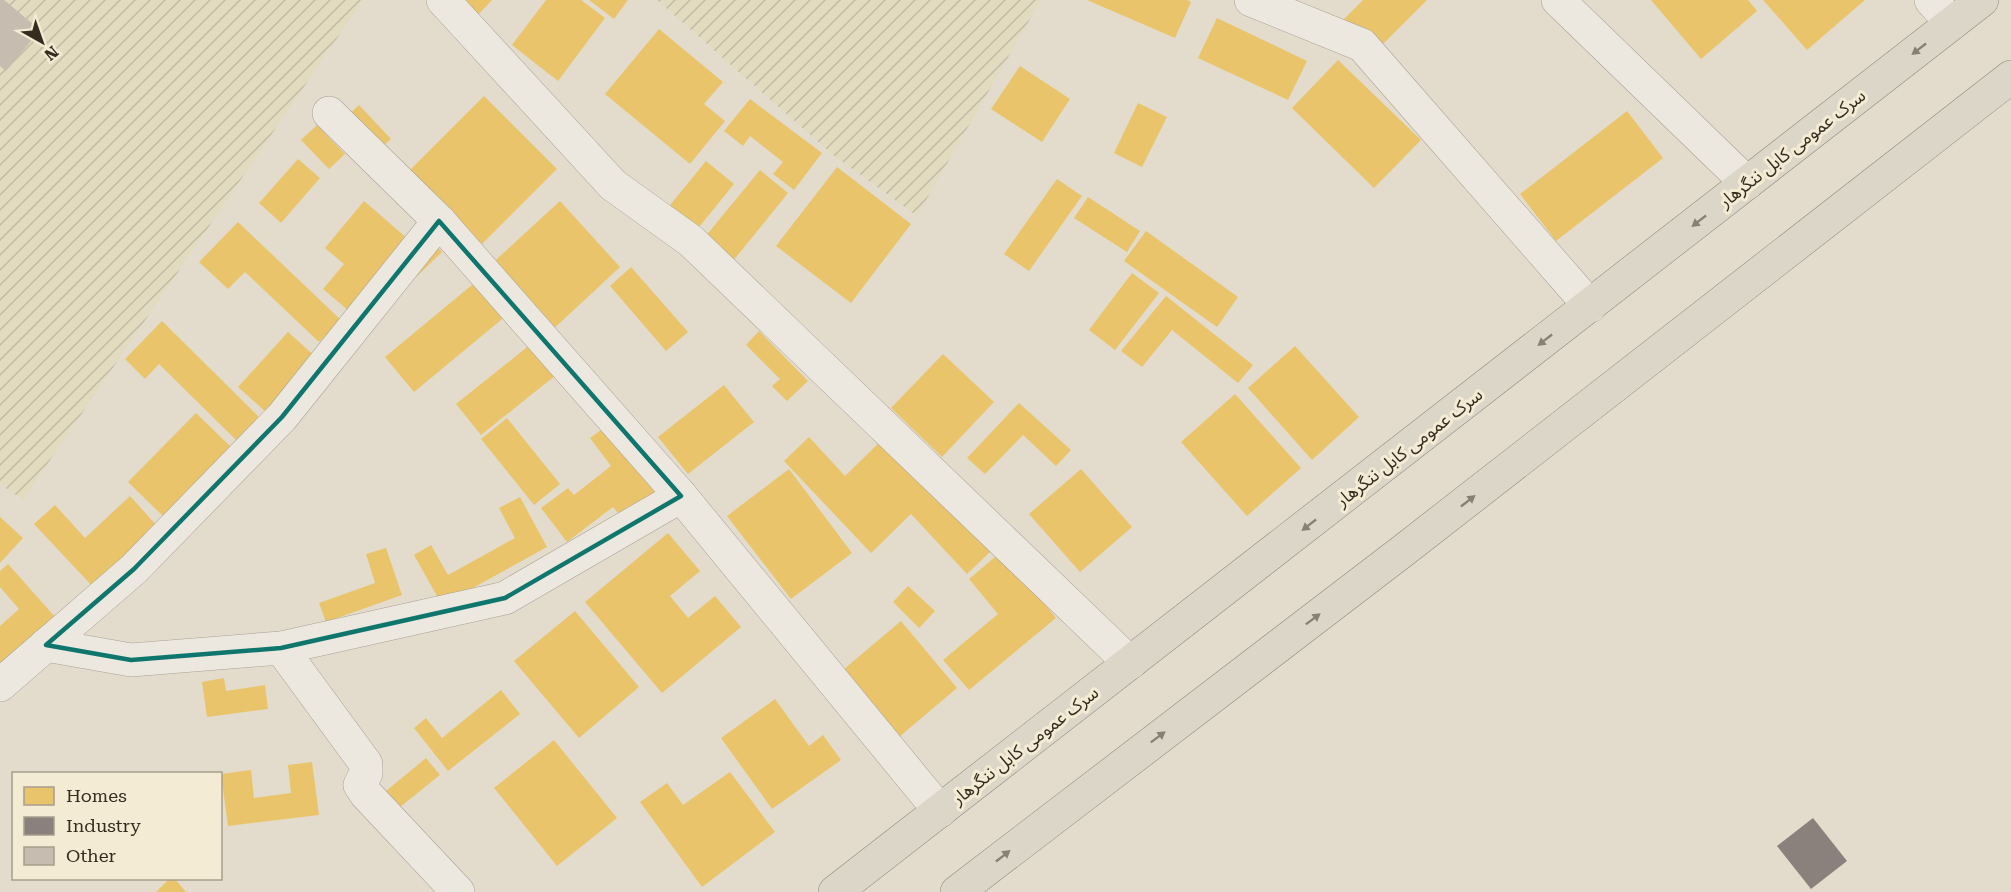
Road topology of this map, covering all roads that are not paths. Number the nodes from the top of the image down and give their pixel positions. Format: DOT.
graph roads {
  1 [pos="443,0"];
  2 [pos="1251,0"];
  3 [pos="1558,0"];
  4 [pos="1982,0"];
  5 [pos="1941,12"];
  6 [pos="2011,76"];
  7 [pos="329,113"];
  8 [pos="1747,183"];
  9 [pos="439,221"];
  10 [pos="1590,306"];
  11 [pos="681,496"];
  12 [pos="46,645"];
  13 [pos="281,648"];
  14 [pos="1130,663"];
  15 [pos="0,685"];
  16 [pos="940,811"];
  17 [pos="458,892"];
  18 [pos="835,892"];
  19 [pos="957,892"];
  1 -- 14 [label="street"];
  2 -- 10 [label="street"];
  3 -- 8 [label="street"];
  4 -- 5 [label="highway, سرک عمومی کابل ننگرهار"];
  5 -- 8 [label="highway, سرک عمومی کابل ننگرهار, one-way"];
  19 -- 6 [label="highway, one-way"];
  7 -- 9 [label="street"];
  8 -- 10 [label="highway, سرک عمومی کابل ننگرهار, one-way"];
  9 -- 11 [label="street"];
  9 -- 12 [label="street"];
  10 -- 14 [label="highway, سرک عمومی کابل ننگرهار, one-way"];
  11 -- 13 [label="street"];
  11 -- 16 [label="street"];
  12 -- 13 [label="street"];
  12 -- 15 [label="street"];
  13 -- 17 [label="street"];
  14 -- 16 [label="highway, سرک عمومی کابل ننگرهار"];
  16 -- 18 [label="highway, سرک عمومی کابل ننگرهار"];
}
